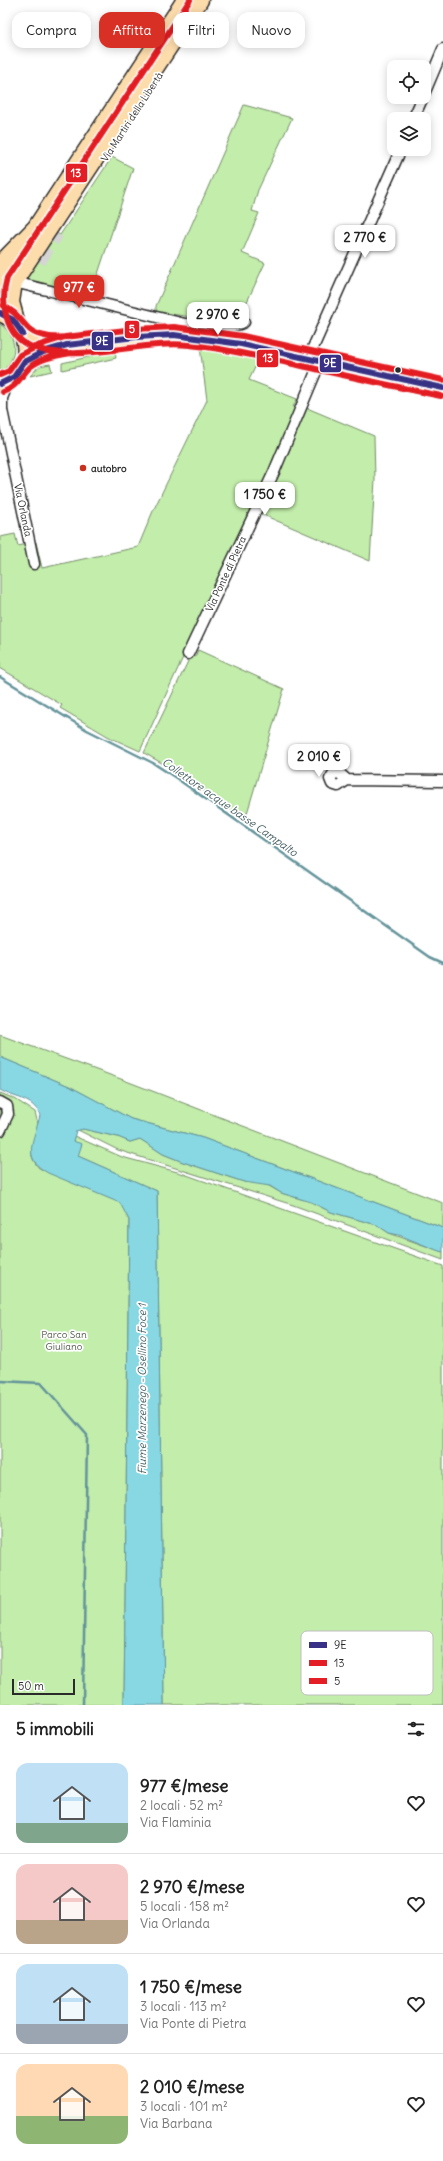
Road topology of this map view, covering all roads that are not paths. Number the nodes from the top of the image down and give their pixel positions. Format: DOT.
graph roads {
  1 [pos="185,0"];
  2 [pos="200,0"];
  3 [pos="205,0"];
  4 [pos="443,49"];
  5 [pos="431,77"];
  6 [pos="397,156"];
  7 [pos="36,227"];
  8 [pos="56,233"];
  9 [pos="0,264"];
  10 [pos="7,283"];
  11 [pos="0,314"];
  12 [pos="244,322"];
  13 [pos="20,329"];
  14 [pos="184,330"];
  15 [pos="67,345"];
  16 [pos="314,360"];
  17 [pos="24,362"];
  18 [pos="4,382"];
  19 [pos="443,388"];
  20 [pos="1,408"];
  21 [pos="34,564"];
  22 [pos="188,654"];
  23 [pos="347,780"];
  24 [pos="443,781"];
  25 [pos="0,1102"];
  26 [pos="0,1132"];
  1 -- 7 [label="main road, Via Martiri della Libertà"];
  2 -- 10 [label="main road, Via Martiri della Libertà"];
  3 -- 8 [label="main road, Via Martiri della Libertà"];
  4 -- 5 [label="street"];
  6 -- 16 [label="street, Via Ponte di Pietra"];
  7 -- 9 [label="main road, Via Martiri della Libertà"];
  7 -- 10 [label="main road"];
  10 -- 13 [label="main road, Via Martiri della Libertà"];
  10 -- 14 [label="street"];
  11 -- 13 [label="main road"];
  12 -- 14 [label="street"];
  13 -- 15 [label="main road"];
  13 -- 17 [label="main road, Via Martiri della Libertà"];
  14 -- 15 [label="main road"];
  14 -- 16 [label="main road"];
  15 -- 17 [label="main road"];
  16 -- 19 [label="main road"];
  16 -- 22 [label="street, Via Ponte di Pietra"];
  17 -- 18 [label="main road"];
  18 -- 20 [label="street, Via Orlanda"];
  20 -- 21 [label="street, Via Orlanda"];
  23 -- 24 [label="street"];
  25 -- 26 [label="street"];
}
